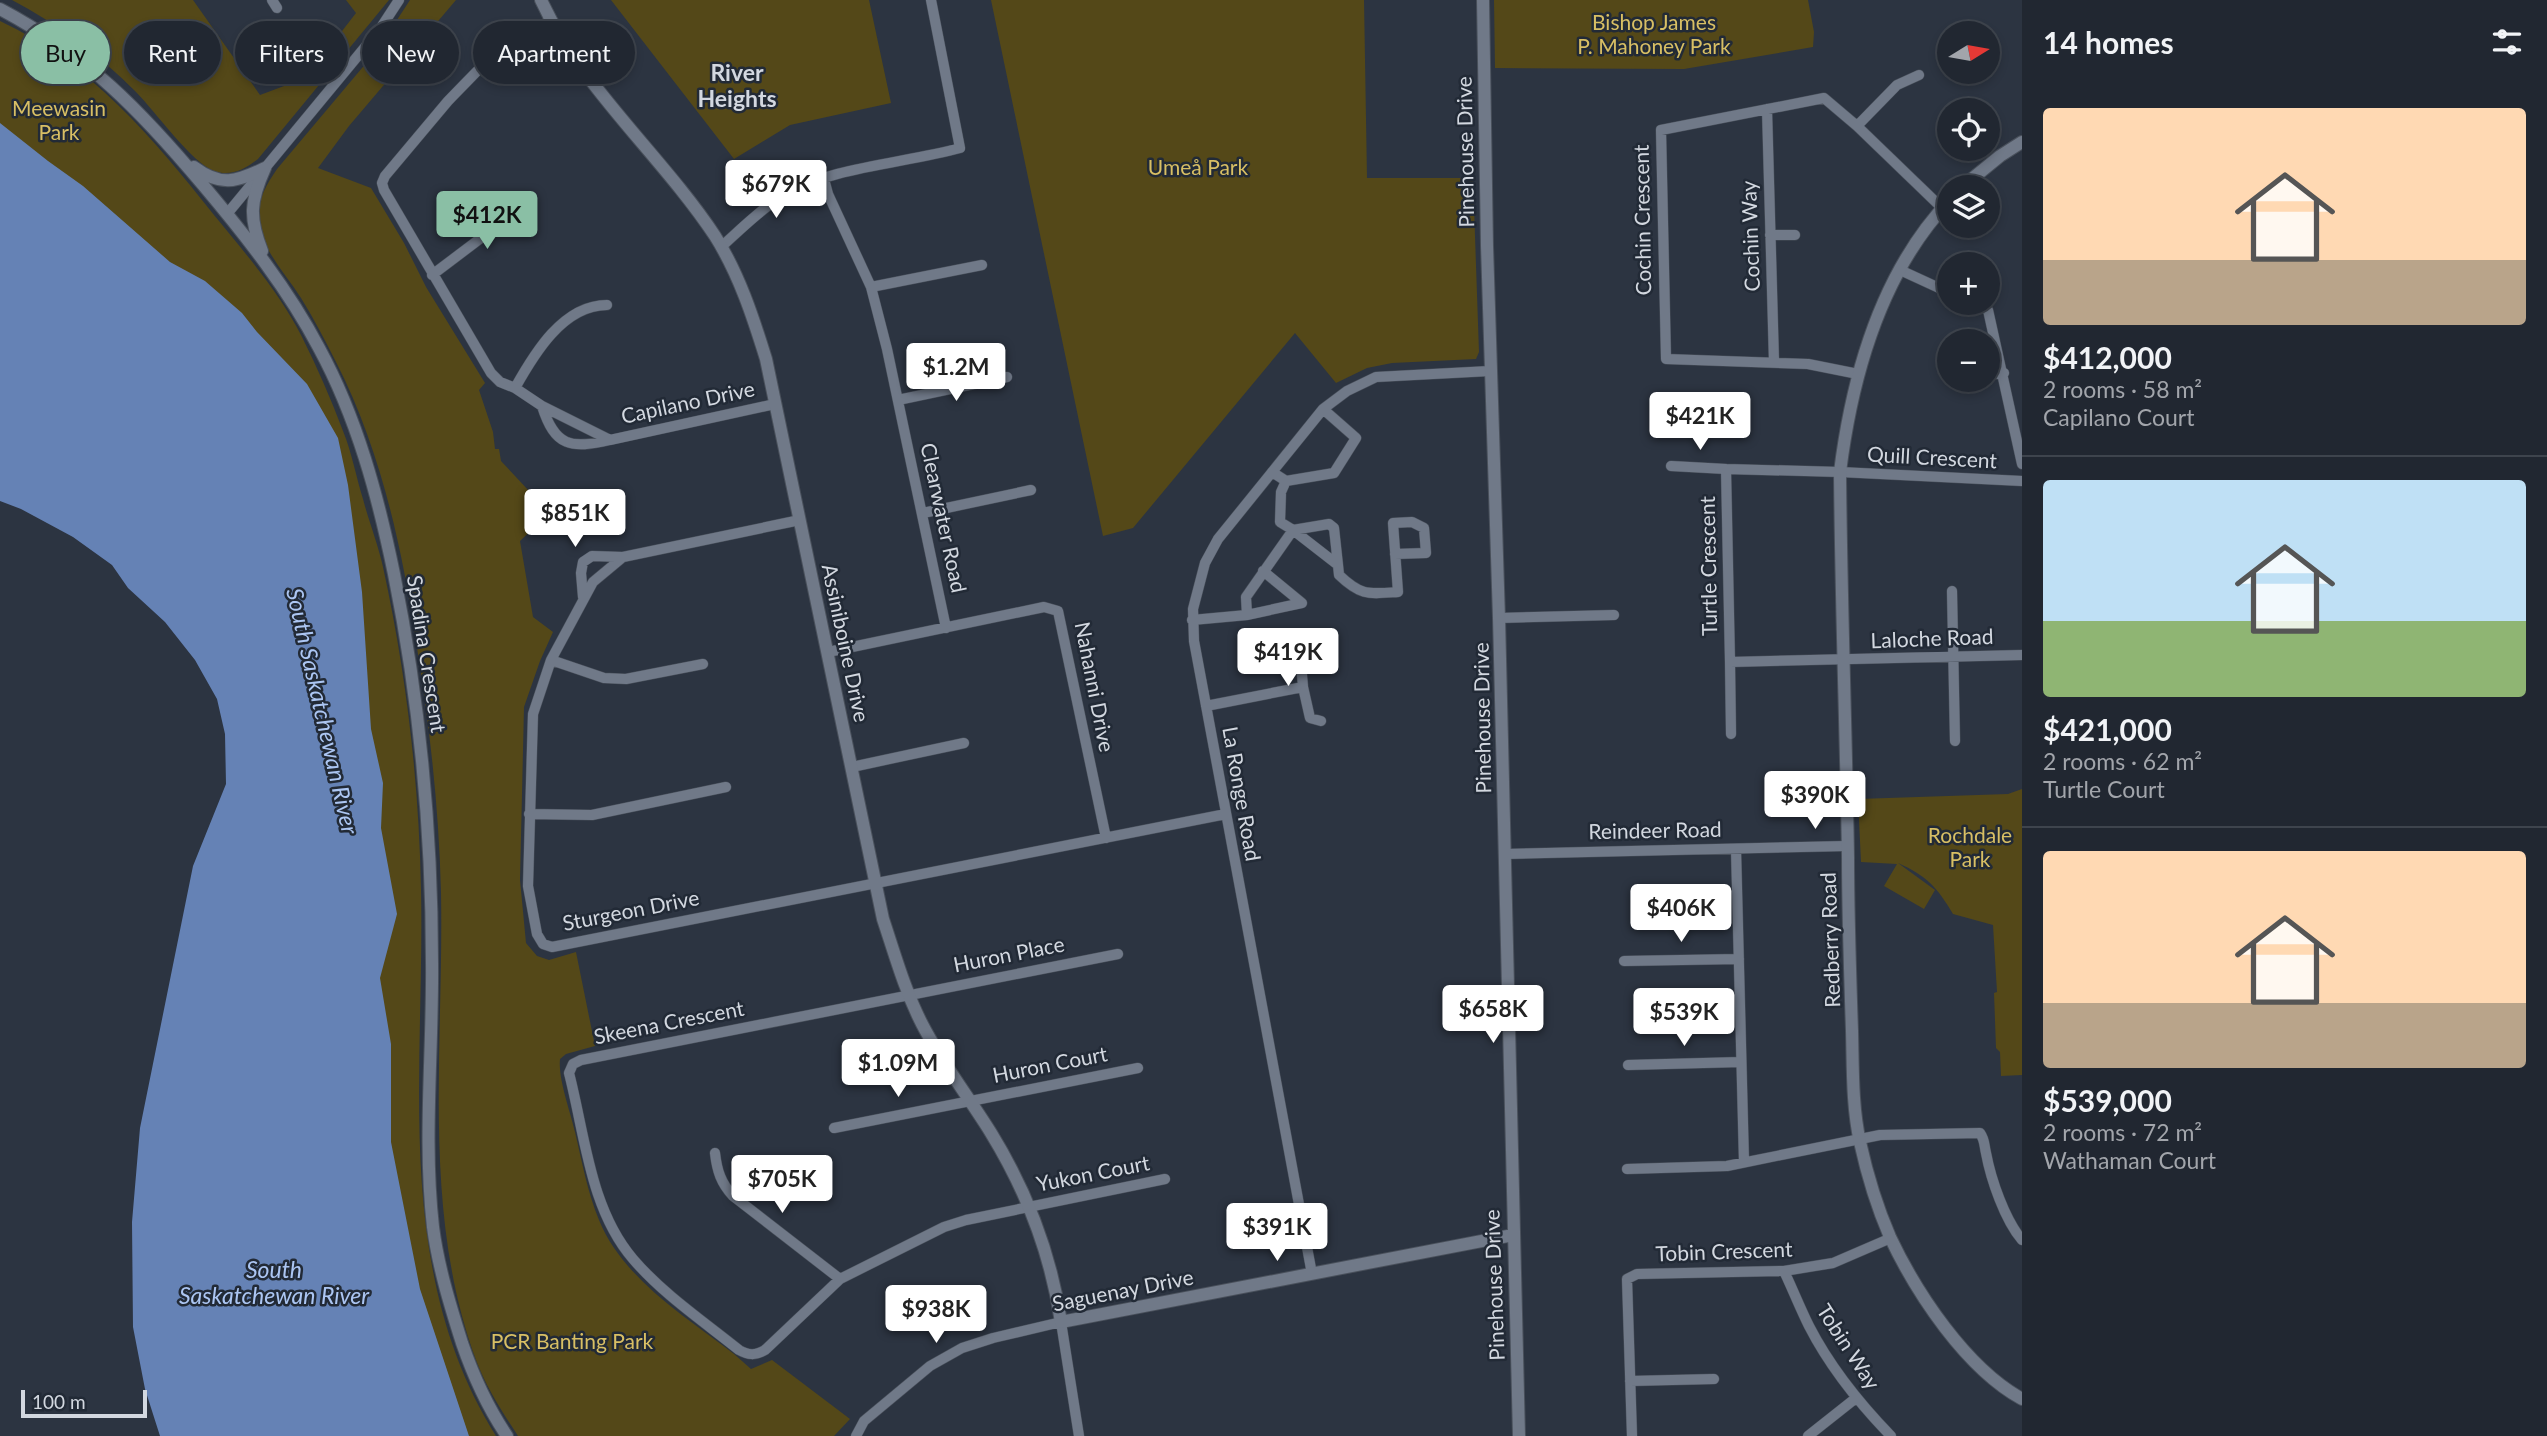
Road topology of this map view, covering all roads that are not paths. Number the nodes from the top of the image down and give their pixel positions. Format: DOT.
graph roads {
  1 [pos="399,0"];
  2 [pos="541,0"];
  3 [pos="931,0"];
  4 [pos="1483,0"];
  5 [pos="0,9"];
  6 [pos="550,20"];
  7 [pos="1919,75"];
  8 [pos="1766,109"];
  9 [pos="1857,126"];
  10 [pos="2022,142"];
  11 [pos="176,152"];
  12 [pos="265,168"];
  13 [pos="1977,175"];
  14 [pos="824,179"];
  15 [pos="1937,196"];
  16 [pos="526,204"];
  17 [pos="227,214"];
  18 [pos="1937,214"];
  19 [pos="1770,235"];
  20 [pos="1795,235"];
  21 [pos="721,247"];
  22 [pos="267,265"];
  23 [pos="982,265"];
  24 [pos="1900,270"];
  25 [pos="432,275"];
  26 [pos="871,287"];
  27 [pos="1937,287"];
  28 [pos="607,305"];
  29 [pos="1989,315"];
  30 [pos="1774,362"];
  31 [pos="1490,371"];
  32 [pos="2004,373"];
  33 [pos="1858,374"];
  34 [pos="2000,374"];
  35 [pos="1007,377"];
  36 [pos="514,388"];
  37 [pos="898,400"];
  38 [pos="775,404"];
  39 [pos="542,407"];
  40 [pos="1323,409"];
  41 [pos="610,440"];
  42 [pos="2022,464"];
  43 [pos="1671,466"];
  44 [pos="1726,469"];
  45 [pos="1272,472"];
  46 [pos="1840,472"];
  47 [pos="1286,481"];
  48 [pos="2022,481"];
  49 [pos="1031,490"];
  50 [pos="923,513"];
  51 [pos="800,520"];
  52 [pos="1293,530"];
  53 [pos="1395,554"];
  54 [pos="623,557"];
  55 [pos="1338,565"];
  56 [pos="1263,571"];
  57 [pos="1952,591"];
  58 [pos="583,598"];
  59 [pos="1247,615"];
  60 [pos="1614,615"];
  61 [pos="1499,618"];
  62 [pos="1192,620"];
  63 [pos="946,628"];
  64 [pos="1309,647"];
  65 [pos="828,652"];
  66 [pos="2022,655"];
  67 [pos="1952,657"];
  68 [pos="551,660"];
  69 [pos="1844,661"];
  70 [pos="1730,662"];
  71 [pos="703,664"];
  72 [pos="1303,687"];
  73 [pos="1206,706"];
  74 [pos="1321,721"];
  75 [pos="1731,734"];
  76 [pos="1955,741"];
  77 [pos="964,743"];
  78 [pos="852,767"];
  79 [pos="726,787"];
  80 [pos="529,814"];
  81 [pos="1226,814"];
  82 [pos="1106,838"];
  83 [pos="1847,846"];
  84 [pos="1736,849"];
  85 [pos="1506,854"];
  86 [pos="875,883"];
  87 [pos="1118,954"];
  88 [pos="1739,958"];
  89 [pos="1624,961"];
  90 [pos="908,995"];
  91 [pos="1741,1062"];
  92 [pos="1628,1065"];
  93 [pos="1138,1068"];
  94 [pos="969,1100"];
  95 [pos="834,1128"];
  96 [pos="1860,1139"];
  97 [pos="715,1153"];
  98 [pos="1744,1162"];
  99 [pos="1627,1169"];
  100 [pos="1165,1180"];
  101 [pos="1028,1207"];
  102 [pos="1513,1235"];
  103 [pos="1891,1238"];
  104 [pos="2022,1240"];
  105 [pos="1784,1272"];
  106 [pos="1312,1273"];
  107 [pos="840,1279"];
  108 [pos="1061,1322"];
  109 [pos="1714,1379"];
  110 [pos="1630,1381"];
  111 [pos="1856,1398"];
  112 [pos="2022,1399"];
  113 [pos="507,1436"];
  114 [pos="856,1436"];
  115 [pos="1079,1436"];
  116 [pos="1519,1436"];
  117 [pos="1632,1436"];
  118 [pos="1808,1436"];
  119 [pos="1891,1436"];
  1 -- 12 [label="street"];
  2 -- 6 [label="street, Assiniboine Drive"];
  3 -- 14 [label="street"];
  4 -- 31 [label="street, Pinehouse Drive"];
  5 -- 11 [label="street, Spadina Crescent"];
  6 -- 21 [label="street, Assiniboine Drive"];
  6 -- 25 [label="street, Capilano Drive"];
  7 -- 9 [label="street"];
  8 -- 9 [label="street, Cochin Crescent"];
  8 -- 19 [label="street, Cochin Way"];
  8 -- 30 [label="street, Cochin Crescent"];
  9 -- 15 [label="street, Cochin Crescent"];
  10 -- 13 [label="street"];
  11 -- 12 [label="street"];
  11 -- 17 [label="street, Spadina Crescent"];
  12 -- 17 [label="street"];
  12 -- 22 [label="street"];
  14 -- 21 [label="street"];
  14 -- 26 [label="street, Clearwater Road"];
  16 -- 25 [label="street"];
  17 -- 22 [label="street, Spadina Crescent"];
  18 -- 24 [label="street, Redberry Road"];
  19 -- 20 [label="street"];
  19 -- 30 [label="street, Cochin Way"];
  21 -- 38 [label="street, Assiniboine Drive"];
  22 -- 113 [label="street, Spadina Crescent"];
  23 -- 26 [label="street"];
  24 -- 27 [label="street"];
  24 -- 33 [label="street, Redberry Road"];
  25 -- 36 [label="street, Capilano Drive"];
  26 -- 37 [label="street, Clearwater Road"];
  28 -- 36 [label="street"];
  29 -- 32 [label="street, Quill Crescent"];
  30 -- 33 [label="street, Cochin Crescent"];
  31 -- 40 [label="street, La Ronge Road"];
  31 -- 61 [label="street, Pinehouse Drive"];
  32 -- 34 [label="street"];
  32 -- 42 [label="street, Quill Crescent"];
  33 -- 46 [label="street, Redberry Road"];
  35 -- 37 [label="street"];
  36 -- 39 [label="street, Capilano Drive"];
  37 -- 50 [label="street, Clearwater Road"];
  38 -- 41 [label="street, Capilano Drive"];
  38 -- 51 [label="street, Assiniboine Drive"];
  39 -- 41 [label="street, Capilano Drive"];
  39 -- 41 [label="street, Capilano Drive"];
  40 -- 45 [label="street, La Ronge Road"];
  40 -- 47 [label="street"];
  43 -- 44 [label="street"];
  44 -- 46 [label="street, Turtle Crescent"];
  44 -- 70 [label="street, Turtle Crescent"];
  45 -- 47 [label="street"];
  45 -- 62 [label="street, La Ronge Road"];
  46 -- 48 [label="street, Quill Crescent"];
  46 -- 69 [label="street, Redberry Road"];
  47 -- 52 [label="street"];
  49 -- 50 [label="street"];
  50 -- 63 [label="street, Clearwater Road"];
  51 -- 54 [label="street, Sturgeon Drive"];
  51 -- 65 [label="street, Assiniboine Drive"];
  52 -- 55 [label="street"];
  52 -- 55 [label="street"];
  52 -- 56 [label="street"];
  53 -- 55 [label="street"];
  54 -- 58 [label="street, Sturgeon Drive"];
  54 -- 58 [label="street, Sturgeon Drive"];
  56 -- 59 [label="street"];
  56 -- 59 [label="street"];
  57 -- 67 [label="street"];
  58 -- 68 [label="street, Sturgeon Drive"];
  59 -- 62 [label="street"];
  60 -- 61 [label="street"];
  61 -- 85 [label="street, Pinehouse Drive"];
  62 -- 73 [label="street, La Ronge Road"];
  63 -- 65 [label="street, Nahanni Drive"];
  63 -- 82 [label="street, Nahanni Drive"];
  64 -- 72 [label="street"];
  65 -- 78 [label="street, Assiniboine Drive"];
  66 -- 67 [label="street, Laloche Road"];
  67 -- 69 [label="street, Laloche Road"];
  67 -- 76 [label="street"];
  68 -- 71 [label="street"];
  68 -- 80 [label="street, Sturgeon Drive"];
  69 -- 70 [label="street, Turtle Crescent"];
  69 -- 83 [label="street, Redberry Road"];
  70 -- 75 [label="street"];
  72 -- 73 [label="street"];
  72 -- 74 [label="street"];
  73 -- 81 [label="street, La Ronge Road"];
  77 -- 78 [label="street"];
  78 -- 86 [label="street, Assiniboine Drive"];
  79 -- 80 [label="street"];
  80 -- 86 [label="street, Sturgeon Drive"];
  81 -- 82 [label="street"];
  81 -- 106 [label="street, La Ronge Road"];
  82 -- 86 [label="street"];
  83 -- 84 [label="street, Reindeer Road"];
  83 -- 96 [label="street, Redberry Road"];
  84 -- 85 [label="street, Reindeer Road"];
  84 -- 88 [label="street"];
  85 -- 102 [label="street, Pinehouse Drive"];
  86 -- 90 [label="street, Assiniboine Drive"];
  87 -- 90 [label="street, Huron Place"];
  88 -- 89 [label="street"];
  88 -- 91 [label="street"];
  90 -- 94 [label="street, Assiniboine Drive"];
  90 -- 107 [label="street, Skeena Crescent"];
  91 -- 92 [label="street"];
  91 -- 98 [label="street"];
  93 -- 94 [label="street, Huron Court"];
  94 -- 95 [label="street, Huron Court"];
  94 -- 101 [label="street, Assiniboine Drive"];
  96 -- 98 [label="street"];
  96 -- 103 [label="street, Redberry Road"];
  96 -- 104 [label="street"];
  97 -- 107 [label="street"];
  98 -- 99 [label="street"];
  100 -- 101 [label="street, Yukon Court"];
  101 -- 107 [label="street, Skeena Crescent"];
  101 -- 108 [label="street, Assiniboine Drive"];
  102 -- 106 [label="street, Saguenay Drive"];
  102 -- 116 [label="street, Pinehouse Drive"];
  103 -- 105 [label="street, Tobin Crescent"];
  103 -- 112 [label="street, Redberry Road"];
  105 -- 110 [label="street, Tobin Crescent"];
  105 -- 111 [label="street, Tobin Way"];
  106 -- 108 [label="street, Saguenay Drive"];
  108 -- 114 [label="street, Saguenay Drive"];
  108 -- 115 [label="street"];
  109 -- 110 [label="street"];
  110 -- 117 [label="street, Tobin Crescent"];
  111 -- 118 [label="street"];
  111 -- 119 [label="street, Tobin Way"];
}
